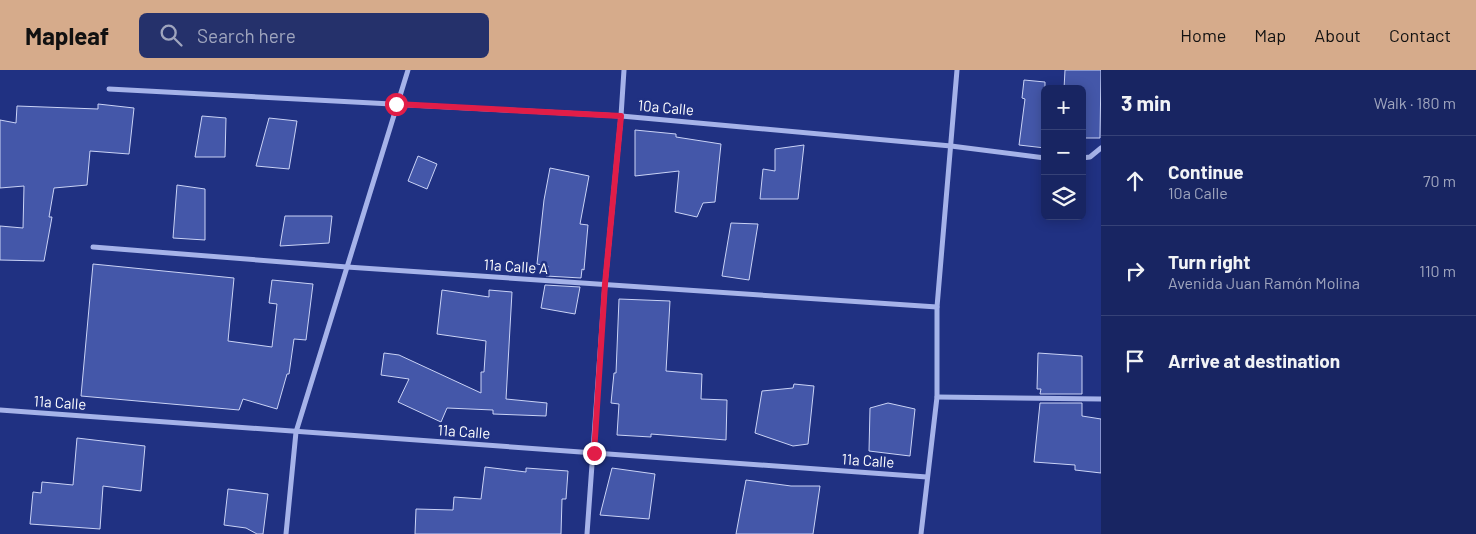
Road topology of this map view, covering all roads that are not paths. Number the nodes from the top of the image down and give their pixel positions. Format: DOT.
graph roads {
  1 [pos="408,70"];
  2 [pos="624,70"];
  3 [pos="956,70"];
  4 [pos="109,89"];
  5 [pos="396,104"];
  6 [pos="621,116"];
  7 [pos="951,146"];
  8 [pos="1101,148"];
  9 [pos="1041,157"];
  10 [pos="1086,158"];
  11 [pos="93,247"];
  12 [pos="347,267"];
  13 [pos="605,284"];
  14 [pos="937,307"];
  15 [pos="937,397"];
  16 [pos="1101,399"];
  17 [pos="0,410"];
  18 [pos="296,432"];
  19 [pos="594,453"];
  20 [pos="927,476"];
  21 [pos="286,534"];
  22 [pos="588,534"];
  23 [pos="921,534"];
  1 -- 5 [label="street"];
  2 -- 6 [label="street"];
  3 -- 7 [label="street"];
  4 -- 5 [label="street, 10a Calle"];
  5 -- 6 [label="street, 10a Calle"];
  5 -- 12 [label="street"];
  6 -- 7 [label="street, 10a Calle"];
  6 -- 13 [label="street"];
  7 -- 9 [label="street, 10a Calle"];
  7 -- 14 [label="street"];
  8 -- 10 [label="street"];
  11 -- 12 [label="street, 11a Calle A"];
  12 -- 13 [label="street, 11a Calle A"];
  12 -- 18 [label="street"];
  13 -- 14 [label="street, 11a Calle A"];
  13 -- 19 [label="street"];
  14 -- 15 [label="street"];
  15 -- 16 [label="street"];
  15 -- 20 [label="street"];
  17 -- 18 [label="street, 11a Calle"];
  18 -- 19 [label="street, 11a Calle"];
  18 -- 21 [label="street"];
  19 -- 20 [label="street, 11a Calle"];
  19 -- 22 [label="street"];
  20 -- 23 [label="street"];
}
